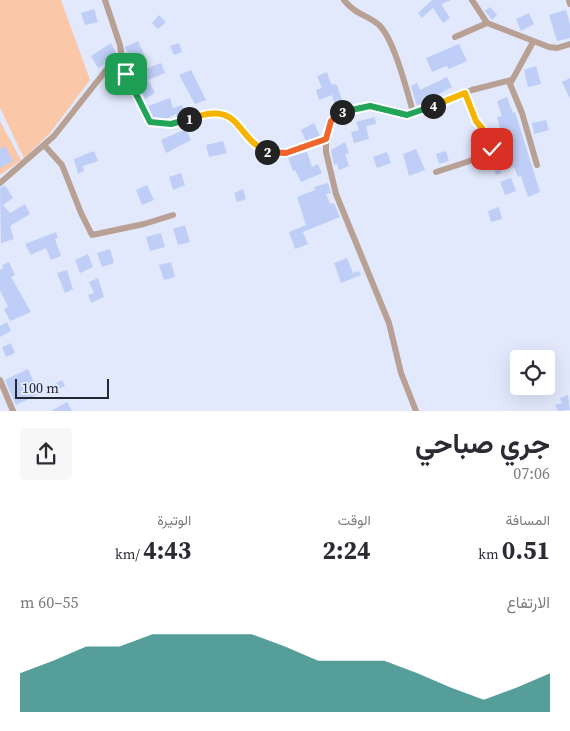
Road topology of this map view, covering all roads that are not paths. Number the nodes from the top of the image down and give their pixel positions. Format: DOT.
graph roads {
  1 [pos="105,0"];
  2 [pos="344,0"];
  3 [pos="472,0"];
  4 [pos="569,0"];
  5 [pos="570,4"];
  6 [pos="486,23"];
  7 [pos="455,37"];
  8 [pos="533,42"];
  9 [pos="570,44"];
  10 [pos="122,58"];
  11 [pos="510,80"];
  12 [pos="465,93"];
  13 [pos="414,112"];
  14 [pos="326,139"];
  15 [pos="44,145"];
  16 [pos="537,165"];
  17 [pos="436,172"];
  18 [pos="0,184"];
  19 [pos="173,215"];
  20 [pos="0,380"];
  21 [pos="13,411"];
  22 [pos="416,411"];
  1 -- 10 [label="street"];
  2 -- 13 [label="street"];
  3 -- 6 [label="street"];
  4 -- 5 [label="street"];
  6 -- 7 [label="street"];
  6 -- 8 [label="street"];
  8 -- 9 [label="street"];
  8 -- 11 [label="street"];
  10 -- 14 [label="street"];
  10 -- 15 [label="street"];
  11 -- 12 [label="street"];
  11 -- 16 [label="street"];
  12 -- 13 [label="street"];
  12 -- 17 [label="street"];
  13 -- 14 [label="street"];
  14 -- 22 [label="street"];
  15 -- 18 [label="street"];
  15 -- 19 [label="street"];
  20 -- 21 [label="street"];
}
